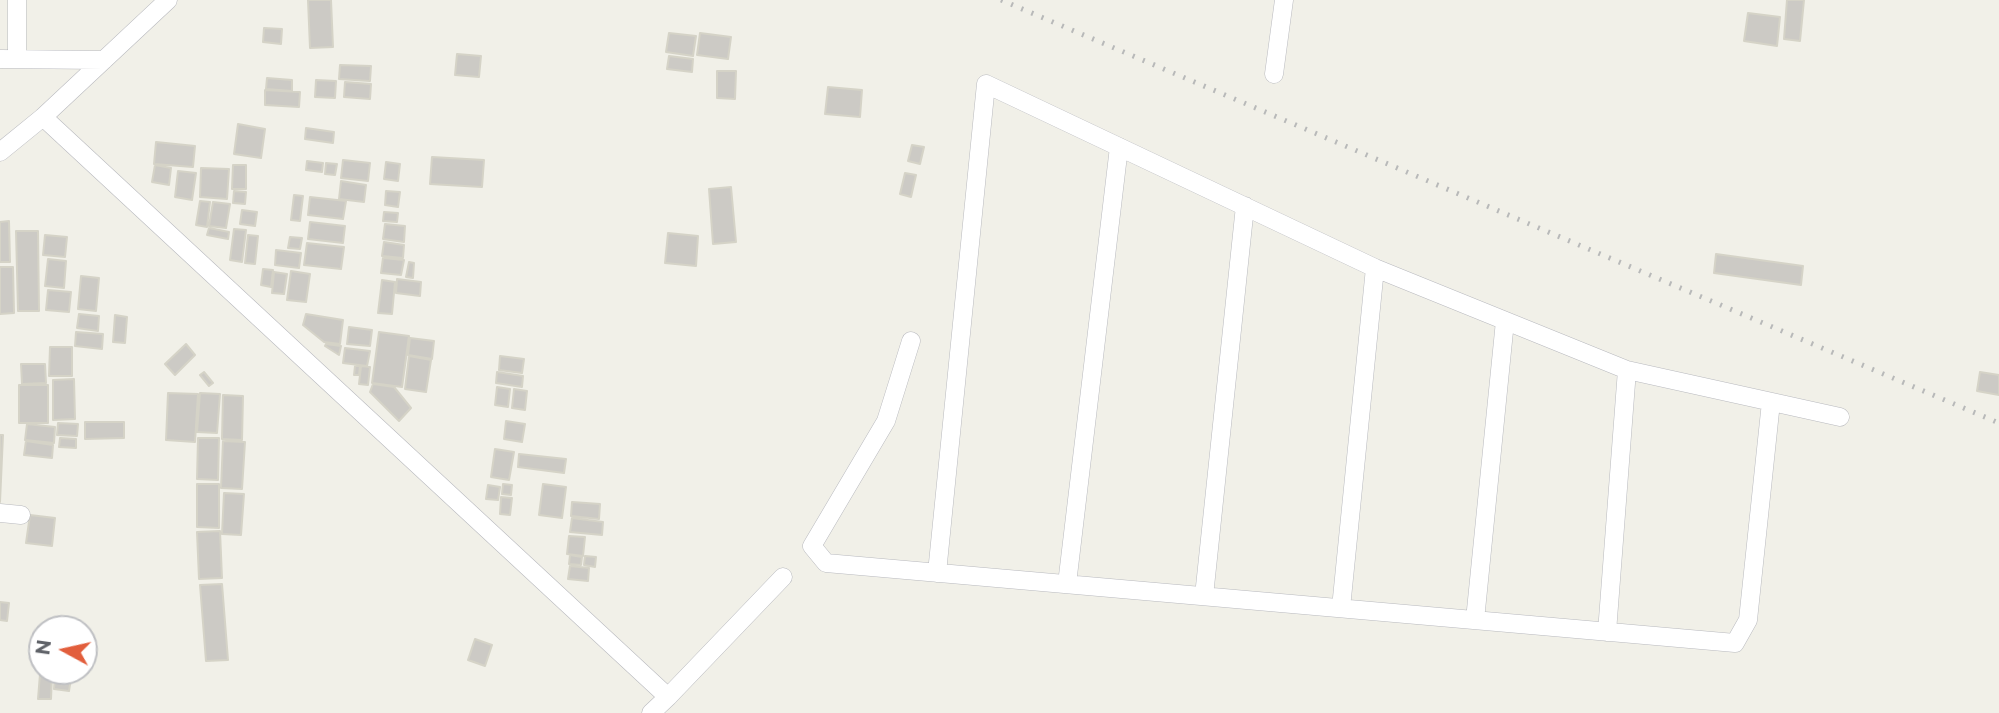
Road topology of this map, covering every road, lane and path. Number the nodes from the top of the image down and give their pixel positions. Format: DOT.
graph roads {
  1 [pos="17,0"];
  2 [pos="1284,0"];
  3 [pos="163,3"];
  4 [pos="9,59"];
  5 [pos="104,60"];
  6 [pos="1274,74"];
  7 [pos="43,117"];
  8 [pos="1119,147"];
  9 [pos="0,152"];
  10 [pos="1245,206"];
  11 [pos="1375,268"];
  12 [pos="1505,321"];
  13 [pos="911,341"];
  14 [pos="1627,370"];
  15 [pos="1771,402"];
  16 [pos="1840,417"];
  17 [pos="0,513"];
  18 [pos="21,515"];
  19 [pos="937,573"];
  20 [pos="783,577"];
  21 [pos="1067,584"];
  22 [pos="1204,596"];
  23 [pos="1341,608"];
  24 [pos="1475,620"];
  25 [pos="1607,632"];
  26 [pos="668,697"];
  27 [pos="651,713"];
  1 -- 4 [label="street"];
  2 -- 6 [label="street"];
  3 -- 5 [label="street"];
  4 -- 5 [label="street"];
  5 -- 7 [label="street"];
  7 -- 9 [label="street"];
  7 -- 26 [label="street"];
  8 -- 10 [label="street"];
  8 -- 19 [label="street"];
  8 -- 21 [label="street"];
  10 -- 11 [label="street"];
  10 -- 22 [label="street"];
  11 -- 12 [label="street"];
  11 -- 23 [label="street"];
  12 -- 14 [label="street"];
  12 -- 24 [label="street"];
  13 -- 19 [label="street"];
  14 -- 15 [label="street"];
  14 -- 25 [label="street"];
  15 -- 16 [label="street"];
  15 -- 25 [label="street"];
  17 -- 18 [label="street"];
  19 -- 21 [label="street"];
  20 -- 26 [label="street"];
  21 -- 22 [label="street"];
  22 -- 23 [label="street"];
  23 -- 24 [label="street"];
  24 -- 25 [label="street"];
  26 -- 27 [label="street"];
}
